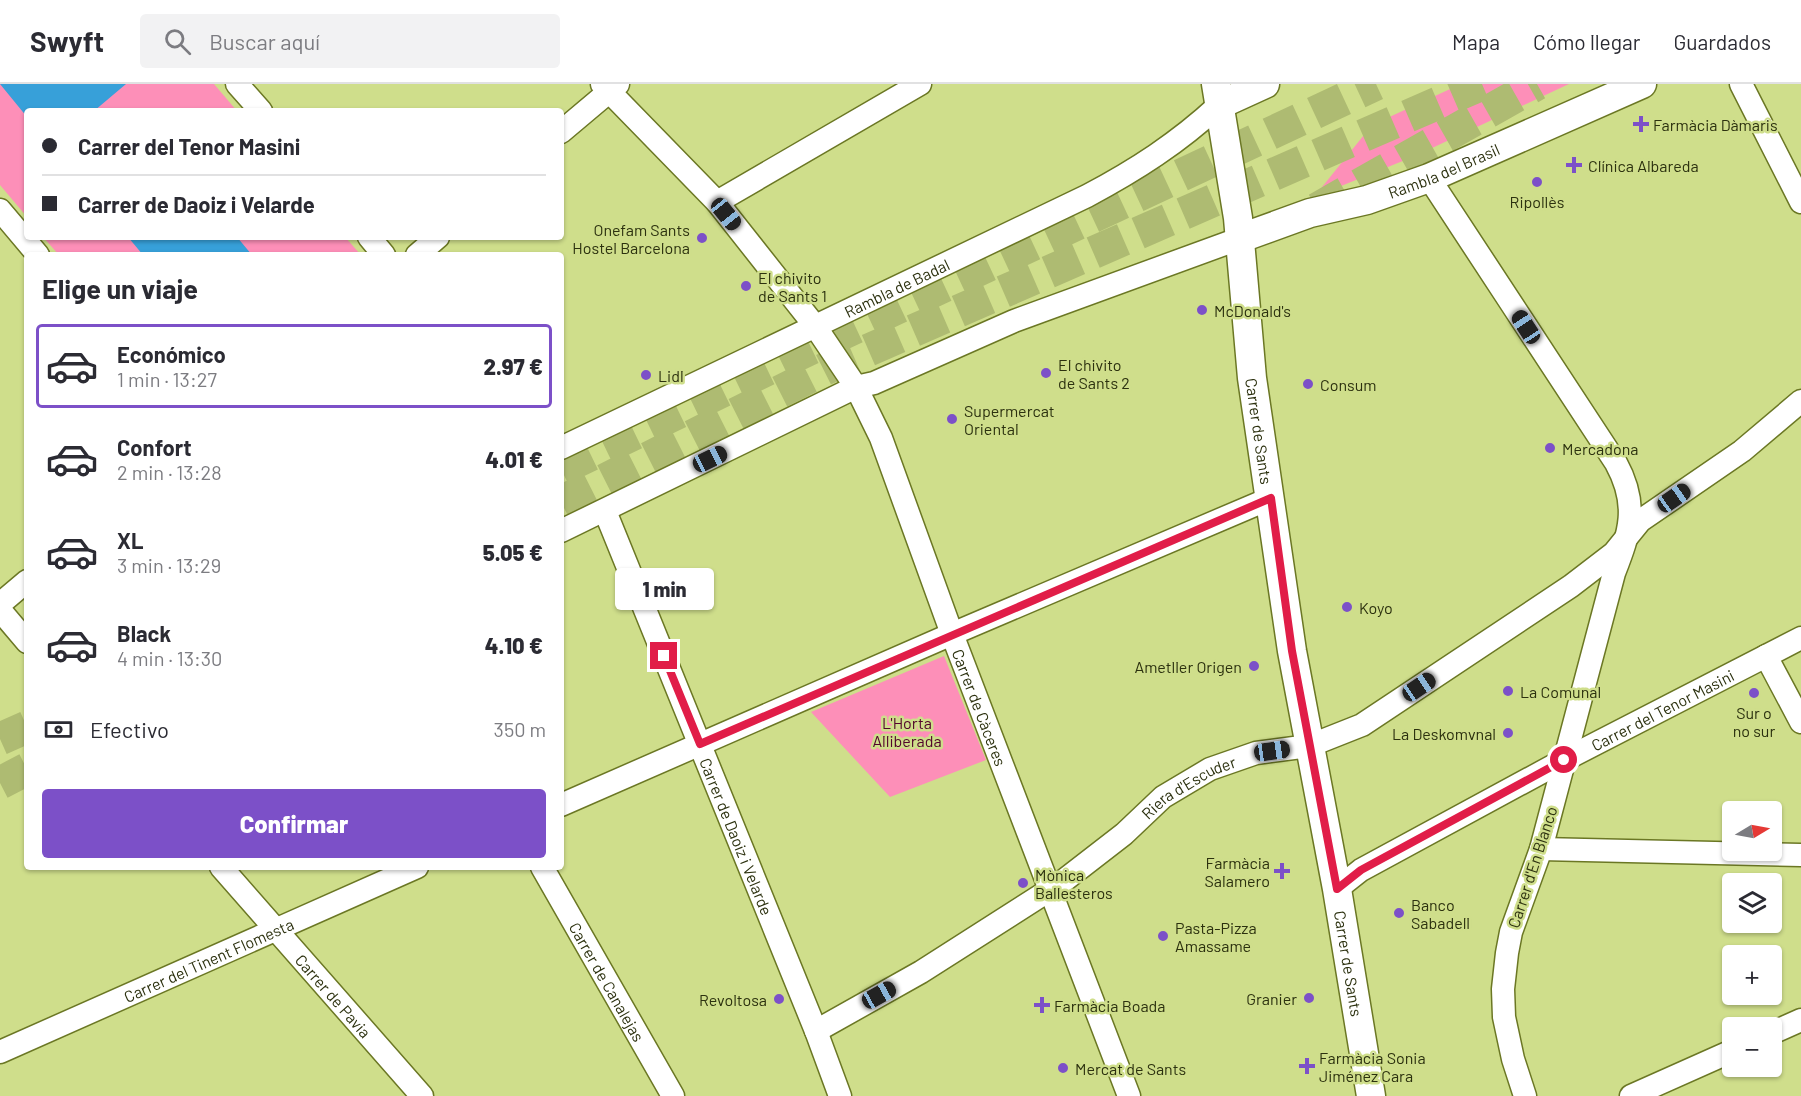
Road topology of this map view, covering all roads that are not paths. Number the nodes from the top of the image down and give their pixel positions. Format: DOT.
graph roads {
  1 [pos="237,84"];
  2 [pos="920,84"];
  3 [pos="1265,84"];
  4 [pos="1642,84"];
  5 [pos="1741,84"];
  6 [pos="609,87"];
  7 [pos="1217,94"];
  8 [pos="258,108"];
  9 [pos="564,129"];
  10 [pos="1429,178"];
  11 [pos="717,202"];
  12 [pos="1801,202"];
  13 [pos="0,210"];
  14 [pos="24,238"];
  15 [pos="1240,238"];
  16 [pos="25,240"];
  17 [pos="372,240"];
  18 [pos="434,240"];
  19 [pos="35,252"];
  20 [pos="382,252"];
  21 [pos="420,252"];
  22 [pos="815,326"];
  23 [pos="856,387"];
  24 [pos="1801,401"];
  25 [pos="564,447"];
  26 [pos="1271,498"];
  27 [pos="604,511"];
  28 [pos="564,530"];
  29 [pos="1628,536"];
  30 [pos="24,584"];
  31 [pos="0,604"];
  32 [pos="0,610"];
  33 [pos="952,634"];
  34 [pos="24,638"];
  35 [pos="1801,638"];
  36 [pos="1766,656"];
  37 [pos="1801,722"];
  38 [pos="700,744"];
  39 [pos="1309,746"];
  40 [pos="1564,760"];
  41 [pos="564,804"];
  42 [pos="1541,849"];
  43 [pos="1801,855"];
  44 [pos="224,870"];
  45 [pos="410,870"];
  46 [pos="544,870"];
  47 [pos="1051,889"];
  48 [pos="1337,889"];
  49 [pos="277,928"];
  50 [pos="1801,1020"];
  51 [pos="1782,1029"];
  52 [pos="816,1030"];
  53 [pos="0,1052"];
  54 [pos="1722,1055"];
  55 [pos="423,1096"];
  56 [pos="673,1096"];
  57 [pos="840,1096"];
  58 [pos="1129,1096"];
  59 [pos="1371,1096"];
  60 [pos="1525,1096"];
  61 [pos="1631,1096"];
  1 -- 8 [label="street"];
  2 -- 11 [label="street"];
  3 -- 7 [label="street"];
  4 -- 10 [label="street, Rambla del Brasil"];
  5 -- 12 [label="street"];
  6 -- 9 [label="street"];
  6 -- 11 [label="street, Carrer de Càceres"];
  7 -- 15 [label="street, Carrer de Sants"];
  7 -- 22 [label="street, Rambla de Badal"];
  10 -- 15 [label="street, Rambla del Brasil"];
  10 -- 29 [label="street"];
  11 -- 22 [label="street, Carrer de Càceres"];
  13 -- 14 [label="street"];
  15 -- 23 [label="street"];
  15 -- 26 [label="street, Carrer de Sants"];
  16 -- 19 [label="street"];
  17 -- 20 [label="street"];
  18 -- 21 [label="street"];
  22 -- 23 [label="street, Carrer de Càceres"];
  22 -- 25 [label="street, Rambla de Badal"];
  23 -- 27 [label="street"];
  23 -- 33 [label="street, Carrer de Càceres"];
  24 -- 29 [label="street, Riera d'Escuder"];
  26 -- 33 [label="street"];
  26 -- 39 [label="street, Carrer de Sants"];
  27 -- 28 [label="street"];
  27 -- 38 [label="street, Carrer de Daoiz i Velarde"];
  29 -- 39 [label="street, Riera d'Escuder"];
  29 -- 40 [label="street, Carrer d'En Blanco"];
  30 -- 31 [label="street"];
  32 -- 34 [label="street"];
  33 -- 38 [label="street"];
  33 -- 47 [label="street, Carrer de Càceres"];
  35 -- 36 [label="street, Carrer del Tenor Masini"];
  36 -- 37 [label="street"];
  36 -- 40 [label="street, Carrer del Tenor Masini"];
  38 -- 41 [label="street"];
  38 -- 52 [label="street, Carrer de Daoiz i Velarde"];
  39 -- 47 [label="street, Riera d'Escuder"];
  39 -- 48 [label="street, Carrer de Sants"];
  40 -- 42 [label="street, Carrer d'En Blanco"];
  40 -- 48 [label="street, Carrer del Tenor Masini"];
  42 -- 43 [label="street"];
  42 -- 60 [label="street, Carrer d'En Blanco"];
  44 -- 49 [label="street, Carrer de Pavia"];
  45 -- 49 [label="street, Carrer del Tinent Flomesta"];
  46 -- 56 [label="street, Carrer de Canalejas"];
  47 -- 52 [label="street, Riera d'Escuder"];
  47 -- 58 [label="street, Carrer de Càceres"];
  48 -- 59 [label="street, Carrer de Sants"];
  49 -- 53 [label="street, Carrer del Tinent Flomesta"];
  49 -- 55 [label="street, Carrer de Pavia"];
  50 -- 51 [label="street"];
  52 -- 57 [label="street, Carrer de Daoiz i Velarde"];
  54 -- 61 [label="street"];
}
